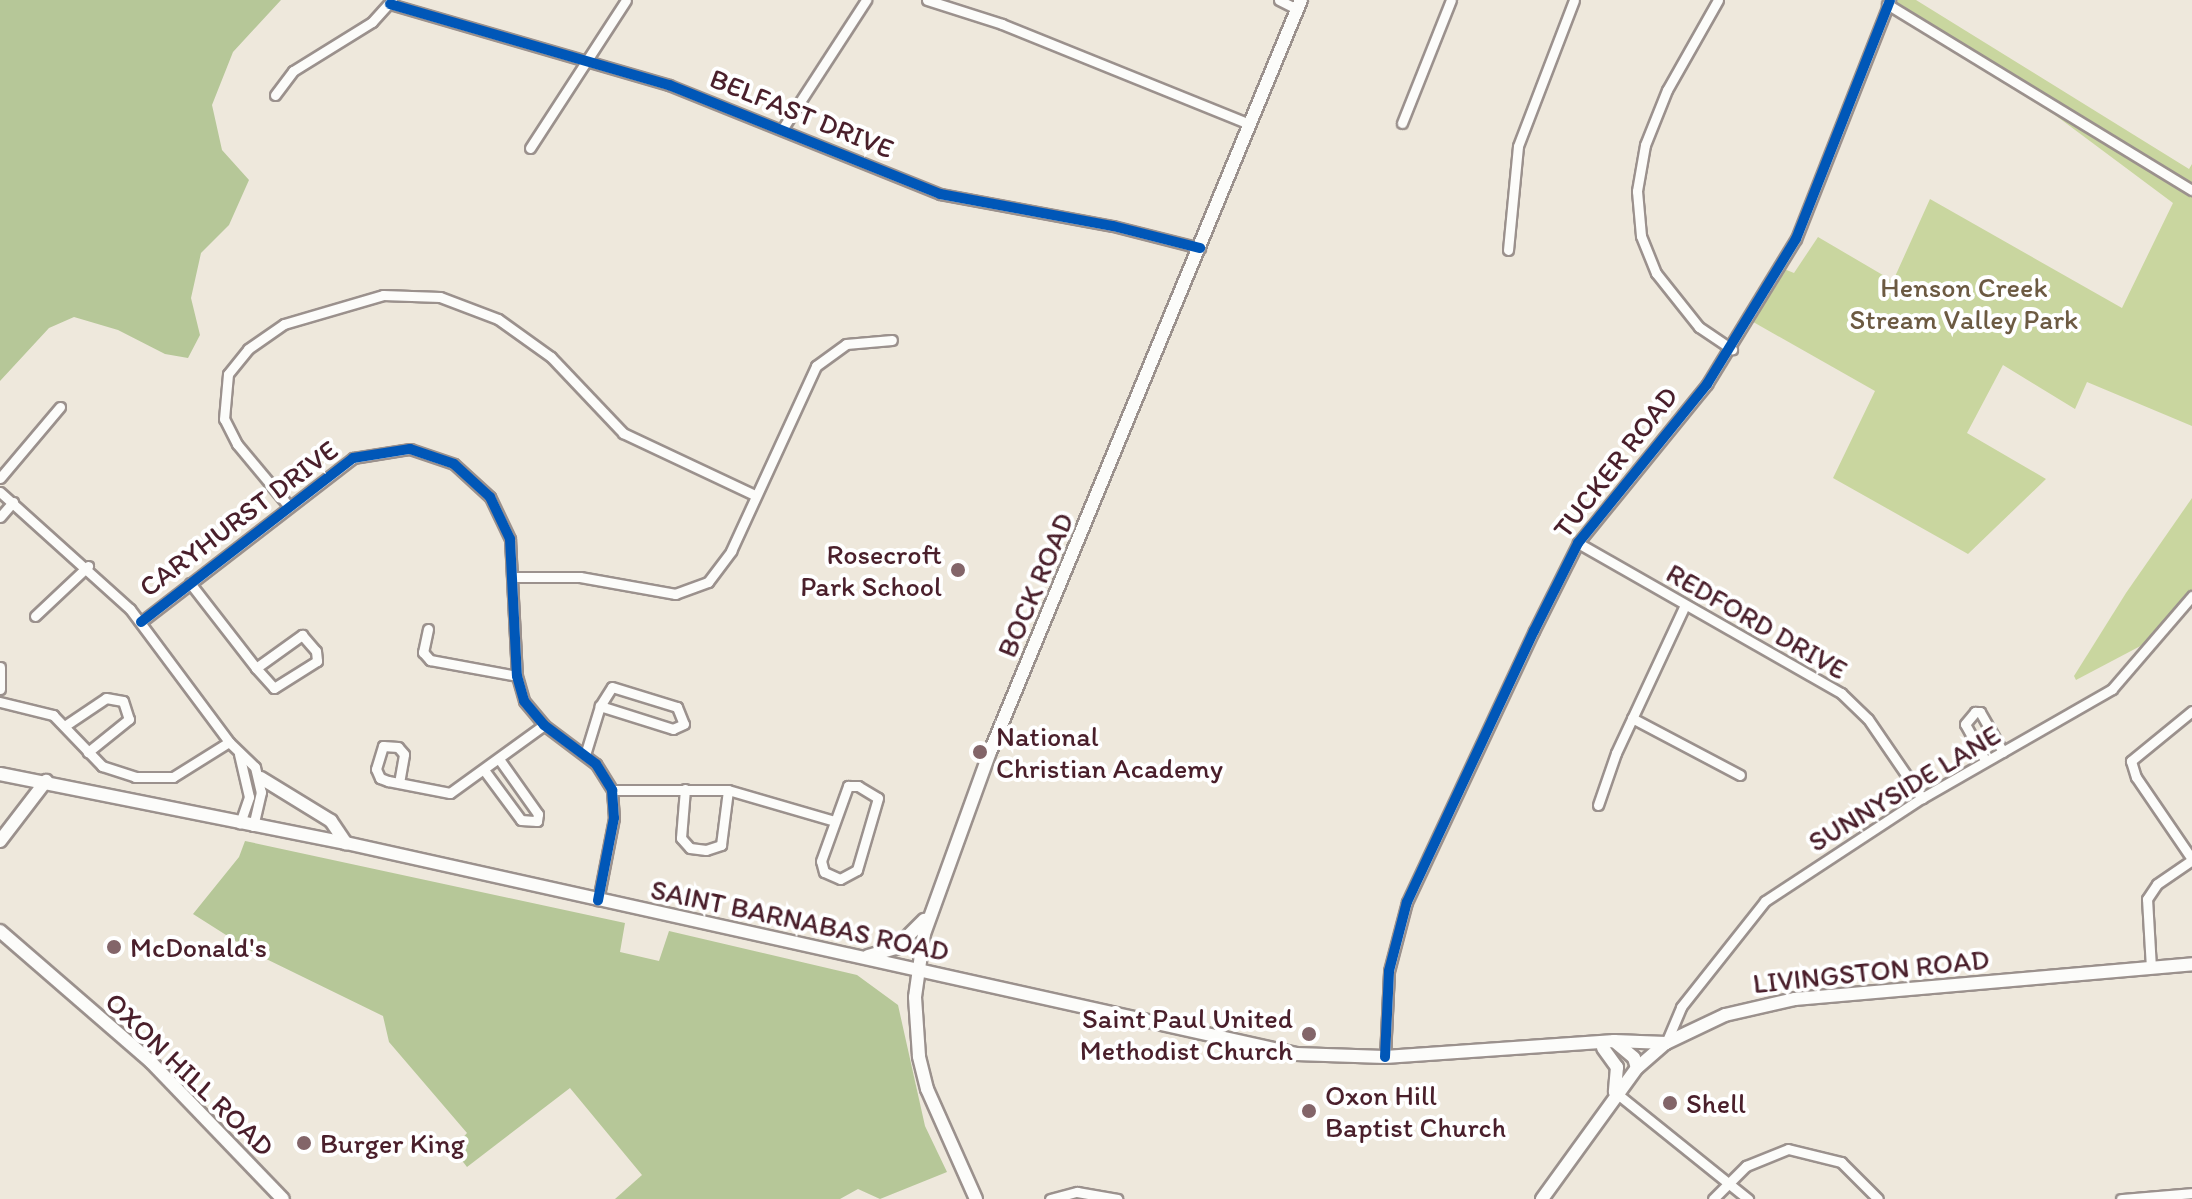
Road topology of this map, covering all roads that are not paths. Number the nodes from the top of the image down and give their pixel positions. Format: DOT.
graph roads {
  1 [pos="626,0"];
  2 [pos="866,0"];
  3 [pos="927,0"];
  4 [pos="1279,0"];
  5 [pos="1451,0"];
  6 [pos="1574,0"];
  7 [pos="1718,0"];
  8 [pos="391,2"];
  9 [pos="1889,2"];
  10 [pos="1299,4"];
  11 [pos="586,61"];
  12 [pos="275,95"];
  13 [pos="1402,123"];
  14 [pos="1250,124"];
  15 [pos="783,128"];
  16 [pos="530,148"];
  17 [pos="2192,190"];
  18 [pos="1200,248"];
  19 [pos="1508,250"];
  20 [pos="892,340"];
  21 [pos="1732,349"];
  22 [pos="60,407"];
  23 [pos="0,478"];
  24 [pos="0,492"];
  25 [pos="755,495"];
  26 [pos="13,502"];
  27 [pos="287,504"];
  28 [pos="0,517"];
  29 [pos="1578,543"];
  30 [pos="88,566"];
  31 [pos="513,577"];
  32 [pos="190,583"];
  33 [pos="2192,596"];
  34 [pos="1685,605"];
  35 [pos="35,616"];
  36 [pos="141,622"];
  37 [pos="428,629"];
  38 [pos="0,667"];
  39 [pos="256,668"];
  40 [pos="517,676"];
  41 [pos="0,689"];
  42 [pos="0,702"];
  43 [pos="600,706"];
  44 [pos="2192,711"];
  45 [pos="1632,718"];
  46 [pos="66,725"];
  47 [pos="544,725"];
  48 [pos="229,742"];
  49 [pos="238,751"];
  50 [pos="88,752"];
  51 [pos="2003,752"];
  52 [pos="585,755"];
  53 [pos="499,759"];
  54 [pos="1985,760"];
  55 [pos="484,770"];
  56 [pos="0,774"];
  57 [pos="1740,775"];
  58 [pos="261,778"];
  59 [pos="46,781"];
  60 [pos="399,783"];
  61 [pos="685,789"];
  62 [pos="612,790"];
  63 [pos="728,790"];
  64 [pos="1922,798"];
  65 [pos="1598,805"];
  66 [pos="835,821"];
  67 [pos="246,824"];
  68 [pos="0,841"];
  69 [pos="346,843"];
  70 [pos="2192,860"];
  71 [pos="598,900"];
  72 [pos="931,911"];
  73 [pos="0,931"];
  74 [pos="0,942"];
  75 [pos="24,956"];
  76 [pos="859,957"];
  77 [pos="2192,964"];
  78 [pos="2151,968"];
  79 [pos="917,970"];
  80 [pos="1666,1043"];
  81 [pos="1605,1044"];
  82 [pos="1385,1057"];
  83 [pos="1637,1068"];
  84 [pos="1615,1092"];
  85 [pos="1728,1181"];
  86 [pos="2192,1193"];
  87 [pos="2177,1197"];
  88 [pos="283,1199"];
  89 [pos="976,1199"];
  90 [pos="1050,1199"];
  91 [pos="1117,1199"];
  92 [pos="1542,1199"];
  93 [pos="1713,1199"];
  94 [pos="1748,1199"];
  95 [pos="1878,1199"];
  96 [pos="2121,1199"];
  1 -- 11 [label="street"];
  2 -- 15 [label="street"];
  3 -- 14 [label="street"];
  4 -- 10 [label="street"];
  5 -- 13 [label="street"];
  6 -- 19 [label="street"];
  7 -- 21 [label="street"];
  8 -- 11 [label="street, BELFAST DRIVE"];
  8 -- 12 [label="street"];
  9 -- 17 [label="street"];
  9 -- 21 [label="street, TUCKER ROAD"];
  10 -- 14 [label="main road, BOCK ROAD"];
  11 -- 15 [label="street, BELFAST DRIVE"];
  11 -- 16 [label="street"];
  14 -- 18 [label="main road, BOCK ROAD"];
  15 -- 18 [label="street, BELFAST DRIVE"];
  18 -- 72 [label="main road, BOCK ROAD"];
  20 -- 25 [label="street"];
  21 -- 29 [label="street, TUCKER ROAD"];
  22 -- 23 [label="street"];
  24 -- 26 [label="street"];
  25 -- 27 [label="street"];
  25 -- 31 [label="street"];
  26 -- 28 [label="street"];
  26 -- 30 [label="street"];
  27 -- 31 [label="street, CARYHURST DRIVE"];
  27 -- 32 [label="street, CARYHURST DRIVE"];
  29 -- 34 [label="street, REDFORD DRIVE"];
  29 -- 82 [label="street, TUCKER ROAD"];
  30 -- 35 [label="street"];
  30 -- 36 [label="street"];
  31 -- 40 [label="street, CARYHURST DRIVE"];
  32 -- 36 [label="street, CARYHURST DRIVE"];
  32 -- 39 [label="street"];
  33 -- 51 [label="street, SUNNYSIDE LANE"];
  34 -- 45 [label="street"];
  34 -- 64 [label="street, REDFORD DRIVE"];
  36 -- 48 [label="street"];
  37 -- 40 [label="street"];
  38 -- 41 [label="street"];
  39 -- 39 [label="street"];
  40 -- 47 [label="street, CARYHURST DRIVE"];
  42 -- 46 [label="street"];
  43 -- 43 [label="street"];
  43 -- 52 [label="street"];
  44 -- 70 [label="street"];
  45 -- 57 [label="street"];
  45 -- 65 [label="street"];
  46 -- 50 [label="street"];
  46 -- 50 [label="street"];
  47 -- 52 [label="street, CARYHURST DRIVE"];
  47 -- 53 [label="street"];
  48 -- 49 [label="street"];
  48 -- 50 [label="street"];
  49 -- 58 [label="street"];
  49 -- 67 [label="street"];
  51 -- 54 [label="street, SUNNYSIDE LANE"];
  51 -- 54 [label="street"];
  52 -- 62 [label="street, CARYHURST DRIVE"];
  53 -- 55 [label="street"];
  53 -- 55 [label="street"];
  54 -- 64 [label="street, SUNNYSIDE LANE"];
  55 -- 60 [label="street"];
  56 -- 59 [label="main road, SAINT BARNABAS ROAD"];
  58 -- 67 [label="street"];
  58 -- 69 [label="main road"];
  59 -- 67 [label="main road, SAINT BARNABAS ROAD"];
  59 -- 68 [label="main road"];
  60 -- 60 [label="street"];
  61 -- 62 [label="street"];
  61 -- 63 [label="street"];
  61 -- 63 [label="street"];
  62 -- 71 [label="street"];
  63 -- 66 [label="street"];
  64 -- 80 [label="street, SUNNYSIDE LANE"];
  66 -- 66 [label="street"];
  67 -- 69 [label="main road, SAINT BARNABAS ROAD"];
  69 -- 71 [label="main road, SAINT BARNABAS ROAD"];
  70 -- 78 [label="street"];
  71 -- 76 [label="main road, SAINT BARNABAS ROAD"];
  72 -- 76 [label="main road"];
  72 -- 79 [label="main road, BOCK ROAD"];
  73 -- 75 [label="main road, OXON HILL ROAD"];
  74 -- 75 [label="main road, OXON HILL ROAD"];
  75 -- 88 [label="main road, OXON HILL ROAD"];
  76 -- 79 [label="main road, SAINT BARNABAS ROAD"];
  77 -- 78 [label="main road, LIVINGSTON ROAD"];
  78 -- 80 [label="main road, LIVINGSTON ROAD"];
  79 -- 82 [label="main road, SAINT BARNABAS ROAD"];
  79 -- 89 [label="main road, BOCK ROAD"];
  80 -- 81 [label="main road, SAINT BARNABAS ROAD"];
  80 -- 83 [label="main road, LIVINGSTON ROAD"];
  81 -- 82 [label="main road, SAINT BARNABAS ROAD"];
  81 -- 83 [label="main road"];
  81 -- 84 [label="main road"];
  83 -- 84 [label="main road, LIVINGSTON ROAD"];
  84 -- 85 [label="street"];
  84 -- 92 [label="main road, LIVINGSTON ROAD"];
  85 -- 93 [label="street"];
  85 -- 94 [label="street"];
  85 -- 95 [label="street"];
  86 -- 87 [label="street"];
  87 -- 96 [label="street"];
  90 -- 91 [label="street"];
}
